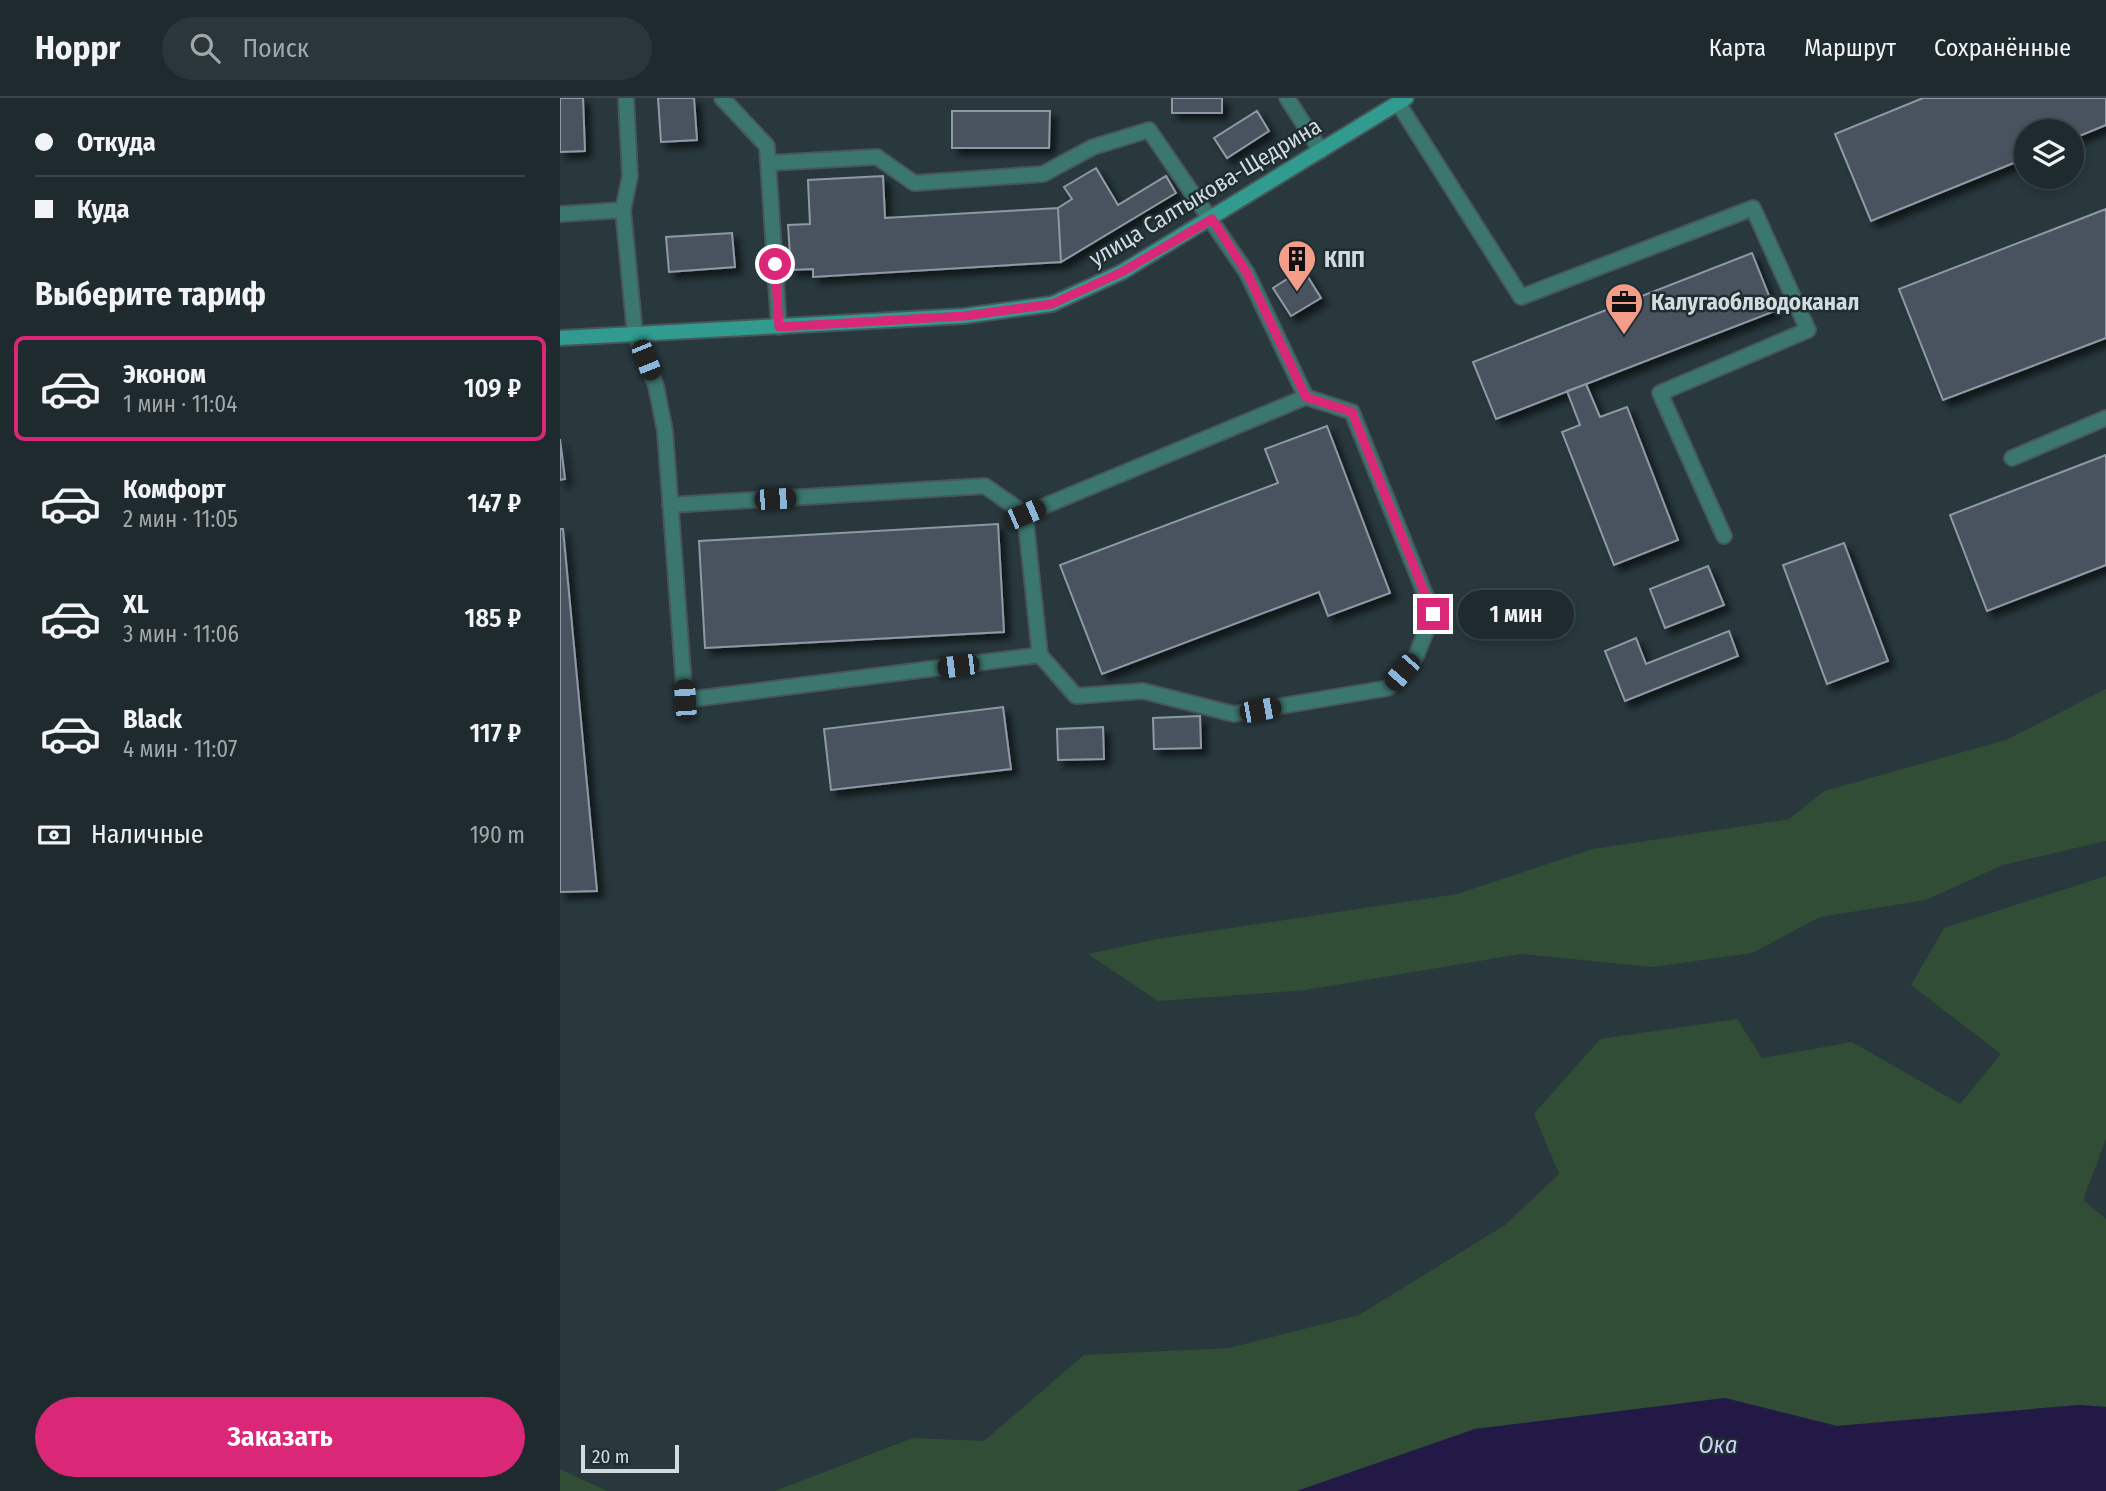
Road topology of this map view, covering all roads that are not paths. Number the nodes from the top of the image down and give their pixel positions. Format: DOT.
graph roads {
  1 [pos="626,98"];
  2 [pos="722,98"];
  3 [pos="1287,98"];
  4 [pos="1402,100"];
  5 [pos="1321,151"];
  6 [pos="768,163"];
  7 [pos="623,210"];
  8 [pos="560,214"];
  9 [pos="1212,219"];
  10 [pos="779,327"];
  11 [pos="635,334"];
  12 [pos="560,338"];
  13 [pos="1306,397"];
  14 [pos="2106,418"];
  15 [pos="2012,458"];
  16 [pos="670,505"];
  17 [pos="1025,514"];
  18 [pos="1724,536"];
  19 [pos="1040,655"];
  1 -- 7 [label="lane"];
  2 -- 6 [label="lane"];
  3 -- 5 [label="lane"];
  4 -- 5 [label="main road, улица Салтыкова-Щедрина"];
  4 -- 18 [label="lane"];
  5 -- 9 [label="main road, улица Салтыкова-Щедрина"];
  6 -- 9 [label="lane"];
  6 -- 10 [label="lane"];
  7 -- 8 [label="lane"];
  7 -- 11 [label="lane"];
  9 -- 10 [label="main road, улица Салтыкова-Щедрина"];
  9 -- 13 [label="lane"];
  10 -- 11 [label="main road, улица Салтыкова-Щедрина"];
  11 -- 12 [label="main road, улица Салтыкова-Щедрина"];
  11 -- 16 [label="lane"];
  13 -- 17 [label="lane"];
  13 -- 19 [label="lane"];
  14 -- 15 [label="lane"];
  16 -- 17 [label="lane"];
  16 -- 19 [label="lane"];
  17 -- 19 [label="lane"];
}
